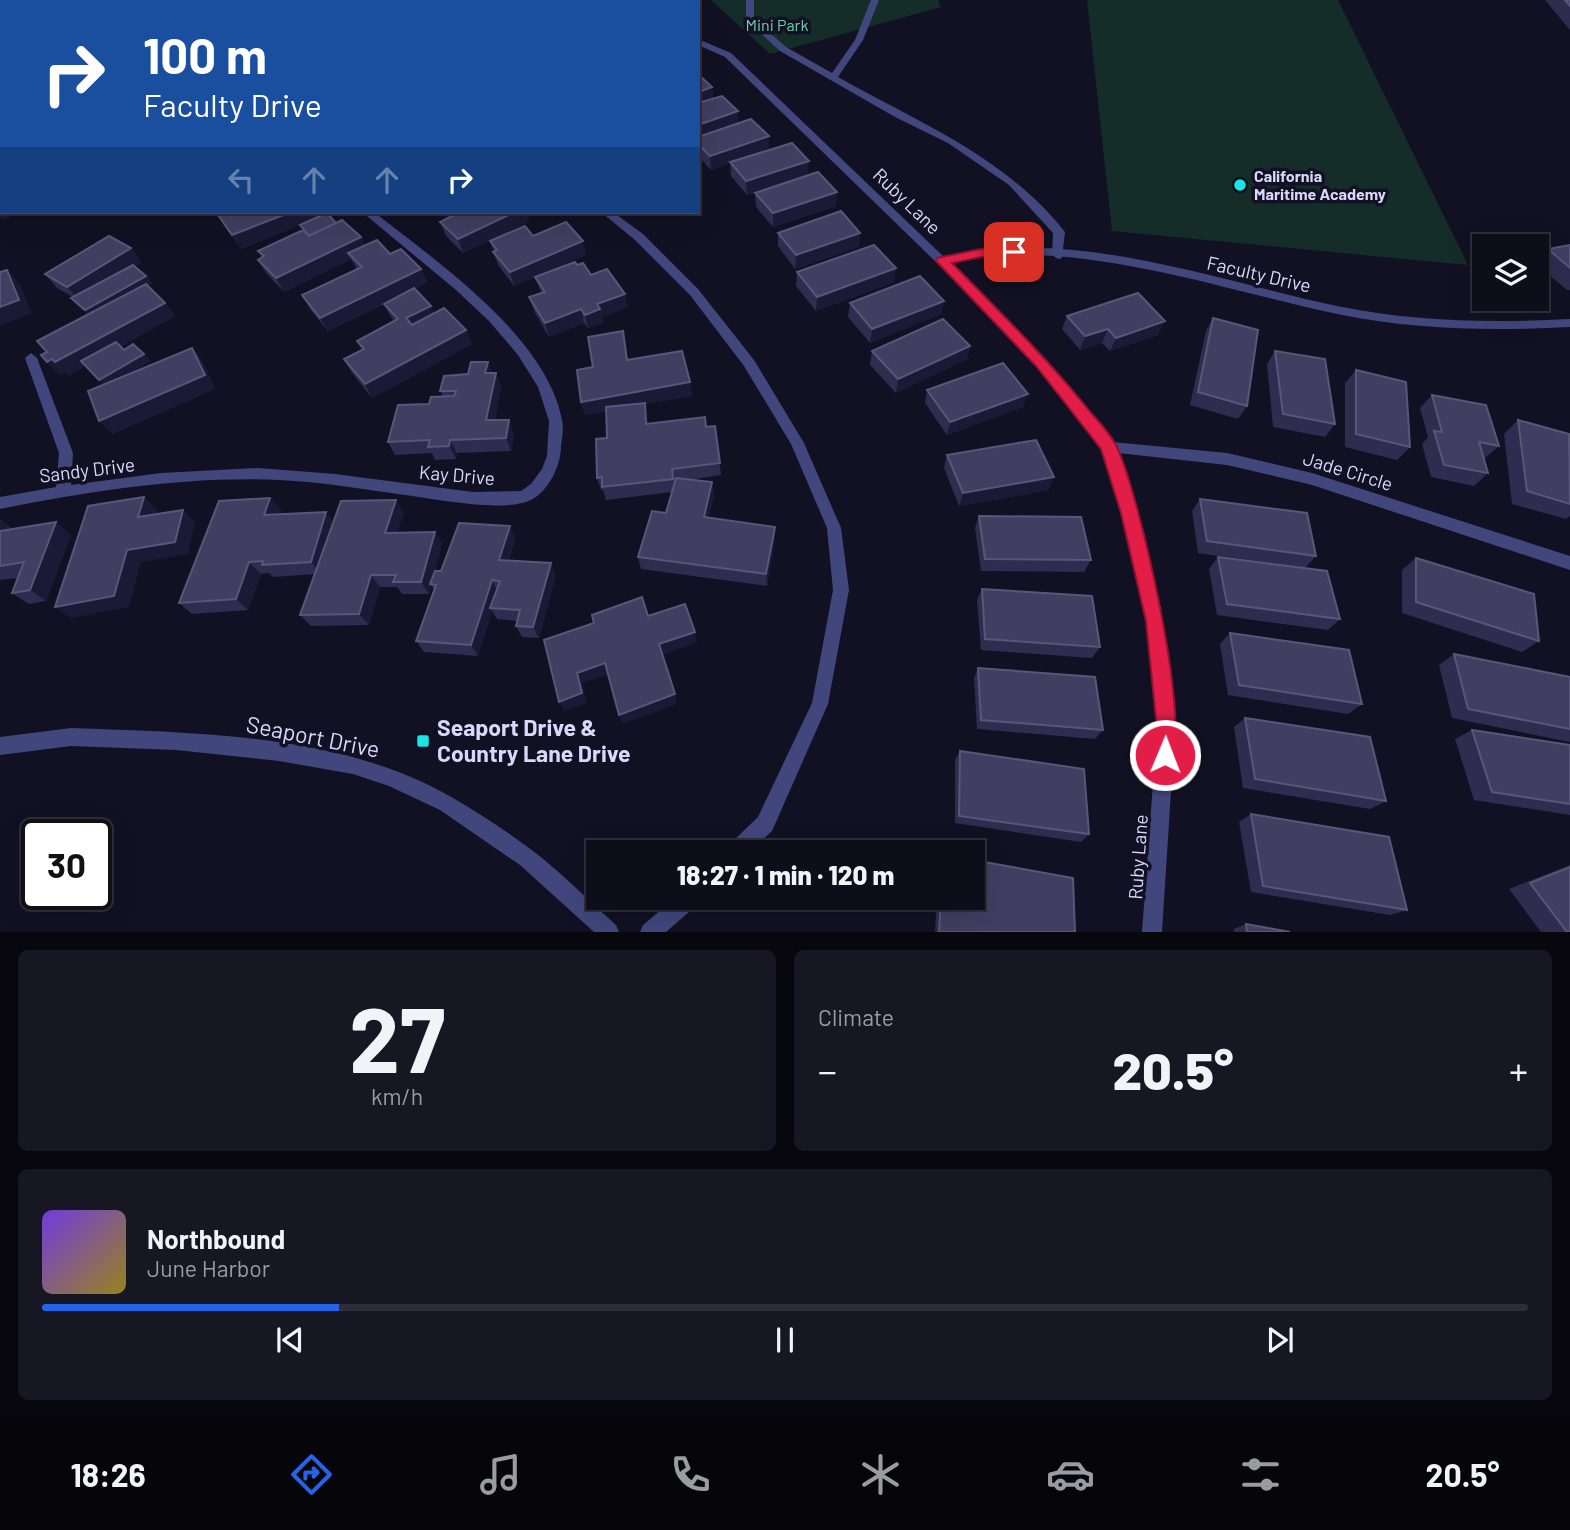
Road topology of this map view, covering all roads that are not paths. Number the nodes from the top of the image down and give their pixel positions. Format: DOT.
graph roads {
  1 [pos="750,0"];
  2 [pos="875,0"];
  3 [pos="700,43"];
  4 [pos="833,78"];
  5 [pos="370,214"];
  6 [pos="609,214"];
  7 [pos="1058,255"];
  8 [pos="942,261"];
  9 [pos="1570,323"];
  10 [pos="31,358"];
  11 [pos="1109,447"];
  12 [pos="180,478"];
  13 [pos="63,490"];
  14 [pos="0,503"];
  15 [pos="1570,563"];
  16 [pos="0,746"];
  17 [pos="748,840"];
  18 [pos="676,910"];
  19 [pos="609,932"];
  20 [pos="650,932"];
  21 [pos="1153,932"];
  1 -- 4 [label="street"];
  2 -- 4 [label="street"];
  3 -- 8 [label="street, Ruby Lane"];
  4 -- 7 [label="street"];
  5 -- 12 [label="street, Kay Drive"];
  6 -- 17 [label="street"];
  7 -- 8 [label="street, Faculty Drive"];
  7 -- 9 [label="street, Faculty Drive"];
  8 -- 11 [label="street, Ruby Lane"];
  10 -- 13 [label="street"];
  11 -- 15 [label="street, Jade Circle"];
  11 -- 21 [label="street, Ruby Lane"];
  12 -- 13 [label="street, Sandy Drive"];
  13 -- 14 [label="street, Sandy Drive"];
  16 -- 19 [label="street, Seaport Drive"];
  18 -- 20 [label="street"];
}
